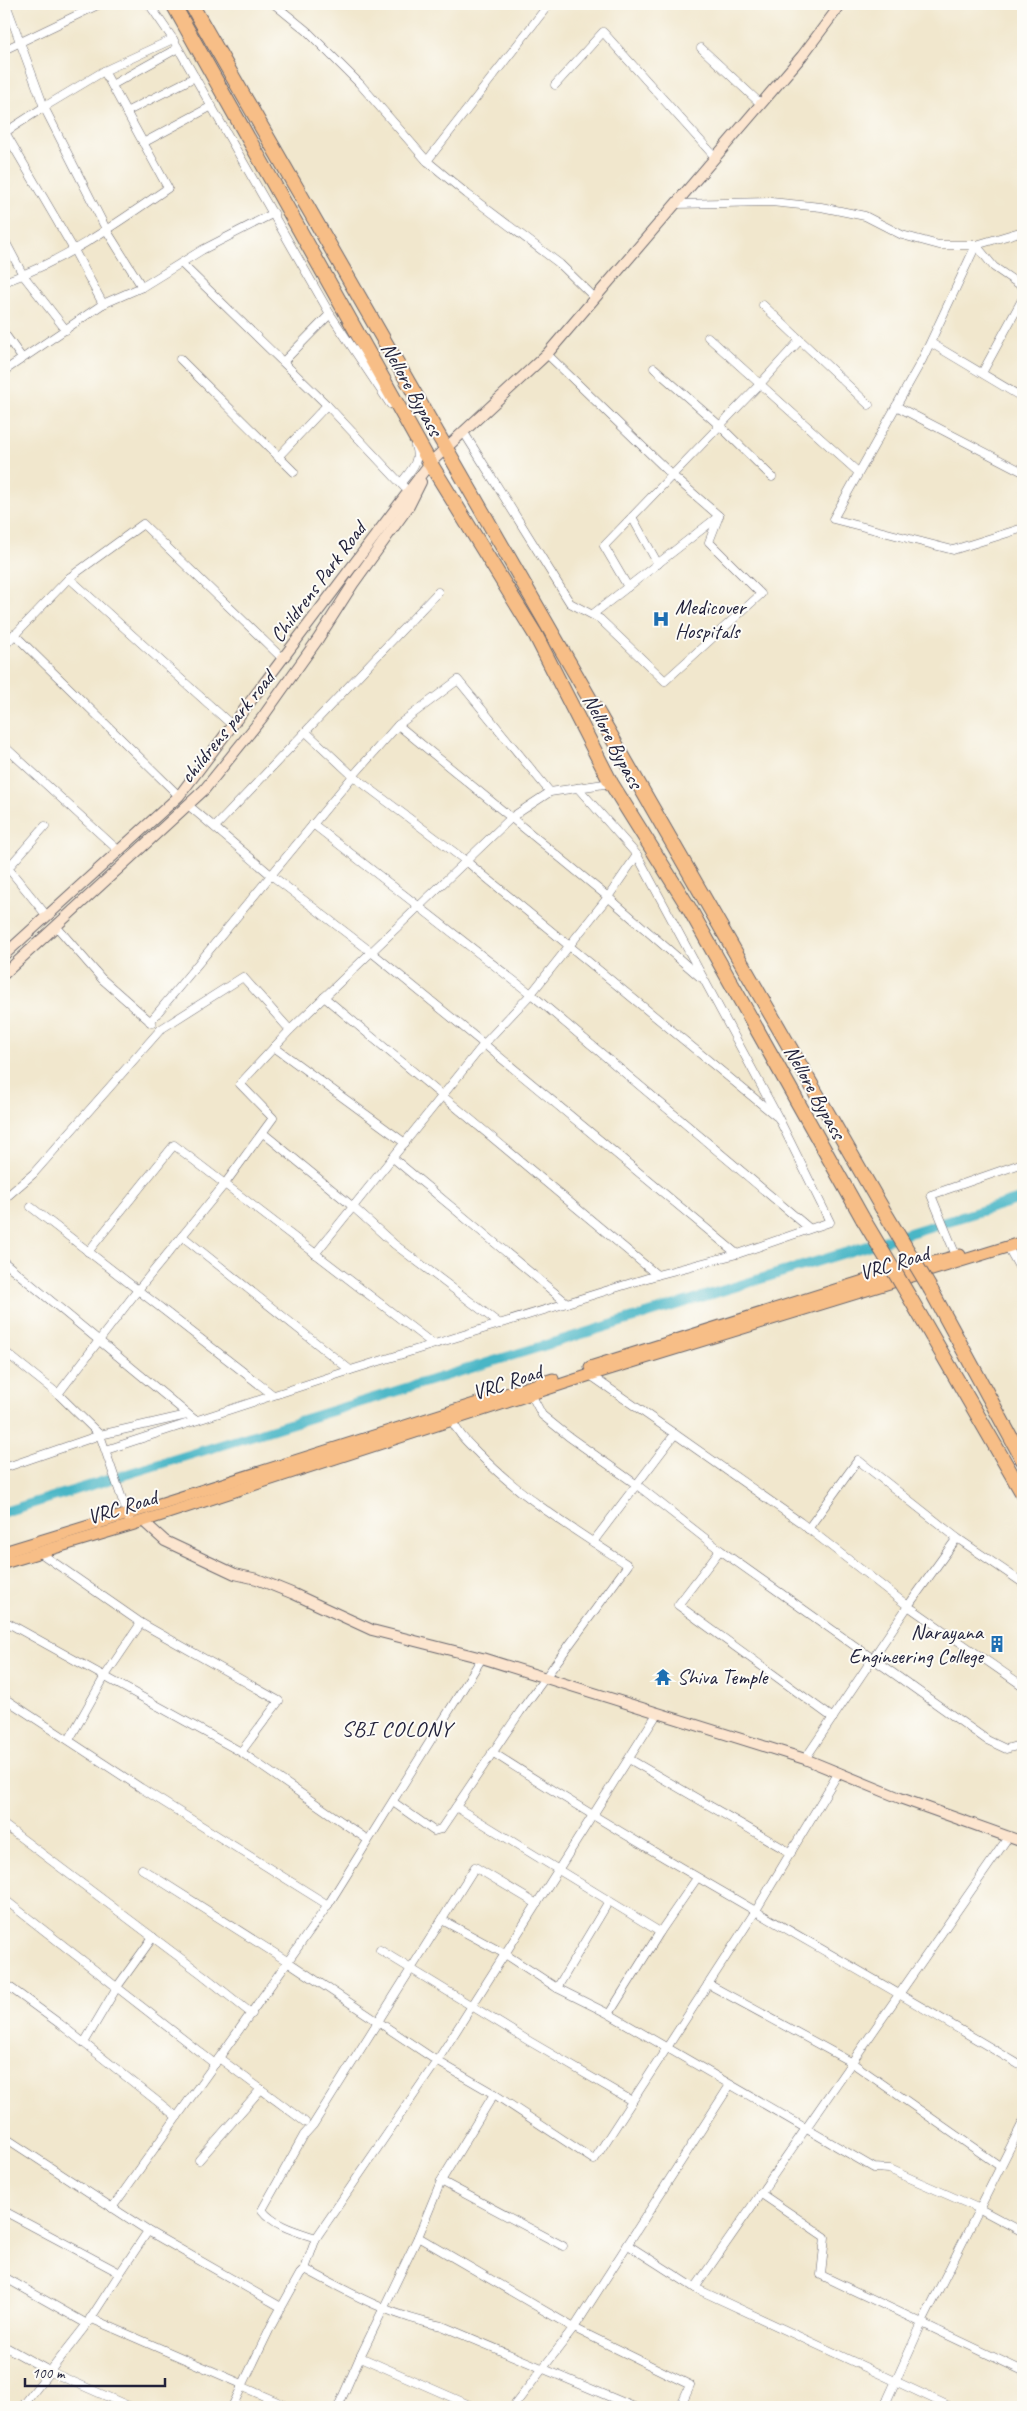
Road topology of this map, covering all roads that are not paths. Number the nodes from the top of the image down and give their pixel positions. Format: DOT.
graph roads {
  1 [pos="6,4"];
  2 [pos="100,4"];
  3 [pos="149,4"];
  4 [pos="173,4"];
  5 [pos="191,4"];
  6 [pos="274,4"];
  7 [pos="549,4"];
  8 [pos="841,4"];
  9 [pos="173,39"];
  10 [pos="21,42"];
  11 [pos="178,48"];
  12 [pos="700,48"];
  13 [pos="4,50"];
  14 [pos="104,71"];
  15 [pos="195,77"];
  16 [pos="112,85"];
  17 [pos="555,85"];
  18 [pos="761,104"];
  19 [pos="212,106"];
  20 [pos="44,107"];
  21 [pos="126,112"];
  22 [pos="4,133"];
  23 [pos="143,143"];
  24 [pos="715,158"];
  25 [pos="427,161"];
  26 [pos="676,204"];
  27 [pos="274,213"];
  28 [pos="1023,230"];
  29 [pos="107,231"];
  30 [pos="4,239"];
  31 [pos="976,245"];
  32 [pos="74,250"];
  33 [pos="181,263"];
  34 [pos="23,275"];
  35 [pos="4,282"];
  36 [pos="142,287"];
  37 [pos="1023,287"];
  38 [pos="595,298"];
  39 [pos="1023,298"];
  40 [pos="103,304"];
  41 [pos="763,305"];
  42 [pos="330,314"];
  43 [pos="66,330"];
  44 [pos="4,333"];
  45 [pos="708,338"];
  46 [pos="800,340"];
  47 [pos="931,343"];
  48 [pos="547,354"];
  49 [pos="22,358"];
  50 [pos="180,359"];
  51 [pos="283,362"];
  52 [pos="654,368"];
  53 [pos="4,371"];
  54 [pos="982,373"];
  55 [pos="760,384"];
  56 [pos="1023,398"];
  57 [pos="326,405"];
  58 [pos="869,405"];
  59 [pos="896,406"];
  60 [pos="720,426"];
  61 [pos="463,431"];
  62 [pos="445,448"];
  63 [pos="278,457"];
  64 [pos="430,463"];
  65 [pos="294,472"];
  66 [pos="858,472"];
  67 [pos="1023,472"];
  68 [pos="673,476"];
  69 [pos="772,477"];
  70 [pos="401,483"];
  71 [pos="411,495"];
  72 [pos="719,516"];
  73 [pos="632,517"];
  74 [pos="1023,528"];
  75 [pos="658,564"];
  76 [pos="69,578"];
  77 [pos="628,587"];
  78 [pos="438,592"];
  79 [pos="592,614"];
  80 [pos="14,634"];
  81 [pos="4,646"];
  82 [pos="283,659"];
  83 [pos="398,725"];
  84 [pos="233,726"];
  85 [pos="306,732"];
  86 [pos="4,746"];
  87 [pos="353,776"];
  88 [pos="611,783"];
  89 [pos="578,788"];
  90 [pos="550,792"];
  91 [pos="180,796"];
  92 [pos="188,805"];
  93 [pos="512,817"];
  94 [pos="313,824"];
  95 [pos="45,826"];
  96 [pos="215,827"];
  97 [pos="120,850"];
  98 [pos="637,855"];
  99 [pos="466,861"];
  100 [pos="6,865"];
  101 [pos="271,875"];
  102 [pos="608,897"];
  103 [pos="418,907"];
  104 [pos="47,916"];
  105 [pos="56,926"];
  106 [pos="568,945"];
  107 [pos="370,951"];
  108 [pos="4,956"];
  109 [pos="6,967"];
  110 [pos="705,981"];
  111 [pos="531,994"];
  112 [pos="324,997"];
  113 [pos="150,1022"];
  114 [pos="161,1029"];
  115 [pos="290,1030"];
  116 [pos="484,1044"];
  117 [pos="274,1047"];
  118 [pos="443,1097"];
  119 [pos="779,1119"];
  120 [pos="263,1133"];
  121 [pos="405,1143"];
  122 [pos="393,1158"];
  123 [pos="1023,1163"];
  124 [pos="224,1185"];
  125 [pos="4,1200"];
  126 [pos="352,1206"];
  127 [pos="31,1207"];
  128 [pos="809,1228"];
  129 [pos="182,1236"];
  130 [pos="1023,1236"];
  131 [pos="1023,1242"];
  132 [pos="1008,1247"];
  133 [pos="88,1252"];
  134 [pos="315,1254"];
  135 [pos="737,1254"];
  136 [pos="958,1260"];
  137 [pos="4,1262"];
  138 [pos="1023,1274"];
  139 [pos="657,1275"];
  140 [pos="137,1291"];
  141 [pos="567,1303"];
  142 [pos="500,1324"];
  143 [pos="99,1340"];
  144 [pos="433,1344"];
  145 [pos="4,1351"];
  146 [pos="350,1370"];
  147 [pos="590,1375"];
  148 [pos="58,1394"];
  149 [pos="532,1394"];
  150 [pos="273,1395"];
  151 [pos="187,1415"];
  152 [pos="450,1416"];
  153 [pos="195,1420"];
  154 [pos="675,1434"];
  155 [pos="100,1435"];
  156 [pos="106,1450"];
  157 [pos="1023,1460"];
  158 [pos="4,1468"];
  159 [pos="637,1485"];
  160 [pos="1023,1494"];
  161 [pos="129,1520"];
  162 [pos="143,1521"];
  163 [pos="808,1529"];
  164 [pos="957,1538"];
  165 [pos="593,1542"];
  166 [pos="720,1550"];
  167 [pos="4,1552"];
  168 [pos="39,1552"];
  169 [pos="4,1563"];
  170 [pos="1023,1582"];
  171 [pos="908,1606"];
  172 [pos="8,1623"];
  173 [pos="142,1623"];
  174 [pos="482,1658"];
  175 [pos="874,1658"];
  176 [pos="105,1676"];
  177 [pos="545,1678"];
  178 [pos="1023,1686"];
  179 [pos="4,1698"];
  180 [pos="657,1714"];
  181 [pos="833,1718"];
  182 [pos="69,1740"];
  183 [pos="1023,1744"];
  184 [pos="241,1752"];
  185 [pos="492,1752"];
  186 [pos="629,1758"];
  187 [pos="805,1759"];
  188 [pos="839,1772"];
  189 [pos="393,1802"];
  190 [pos="456,1807"];
  191 [pos="592,1817"];
  192 [pos="4,1826"];
  193 [pos="1009,1836"];
  194 [pos="368,1840"];
  195 [pos="1023,1842"];
  196 [pos="791,1853"];
  197 [pos="142,1869"];
  198 [pos="558,1870"];
  199 [pos="697,1878"];
  200 [pos="4,1899"];
  201 [pos="609,1901"];
  202 [pos="537,1904"];
  203 [pos="328,1905"];
  204 [pos="755,1912"];
  205 [pos="442,1920"];
  206 [pos="660,1932"];
  207 [pos="153,1937"];
  208 [pos="380,1950"];
  209 [pos="505,1954"];
  210 [pos="288,1961"];
  211 [pos="413,1969"];
  212 [pos="4,1983"];
  213 [pos="708,1984"];
  214 [pos="118,1987"];
  215 [pos="557,1988"];
  216 [pos="900,1993"];
  217 [pos="472,2006"];
  218 [pos="252,2014"];
  219 [pos="609,2014"];
  220 [pos="379,2022"];
  221 [pos="84,2043"];
  222 [pos="667,2048"];
  223 [pos="217,2061"];
  224 [pos="437,2061"];
  225 [pos="851,2062"];
  226 [pos="1023,2067"];
  227 [pos="730,2085"];
  228 [pos="261,2089"];
  229 [pos="494,2094"];
  230 [pos="632,2101"];
  231 [pos="177,2117"];
  232 [pos="305,2122"];
  233 [pos="1023,2122"];
  234 [pos="805,2128"];
  235 [pos="4,2138"];
  236 [pos="199,2160"];
  237 [pos="1001,2167"];
  238 [pos="440,2181"];
  239 [pos="760,2193"];
  240 [pos="112,2208"];
  241 [pos="980,2209"];
  242 [pos="4,2210"];
  243 [pos="148,2231"];
  244 [pos="1023,2232"];
  245 [pos="418,2237"];
  246 [pos="316,2238"];
  247 [pos="628,2245"];
  248 [pos="563,2246"];
  249 [pos="305,2269"];
  250 [pos="120,2273"];
  251 [pos="4,2277"];
  252 [pos="695,2288"];
  253 [pos="281,2307"];
  254 [pos="383,2310"];
  255 [pos="89,2321"];
  256 [pos="922,2323"];
  257 [pos="574,2328"];
  258 [pos="4,2346"];
  259 [pos="360,2357"];
  260 [pos="544,2368"];
  261 [pos="1023,2371"];
  262 [pos="51,2372"];
  263 [pos="896,2382"];
  264 [pos="241,2385"];
  265 [pos="22,2407"];
  266 [pos="131,2407"];
  267 [pos="232,2407"];
  268 [pos="289,2407"];
  269 [pos="338,2407"];
  270 [pos="474,2407"];
  271 [pos="513,2407"];
  272 [pos="634,2407"];
  273 [pos="680,2407"];
  274 [pos="884,2407"];
  275 [pos="951,2407"];
  1 -- 10 [label="street"];
  2 -- 10 [label="street"];
  3 -- 9 [label="street"];
  4 -- 64 [label="highway, Nellore Bypass"];
  5 -- 62 [label="highway, Nellore Bypass"];
  6 -- 25 [label="street"];
  7 -- 25 [label="street"];
  8 -- 18 [label="street, childrens park road"];
  9 -- 11 [label="street"];
  9 -- 14 [label="street"];
  10 -- 13 [label="street"];
  10 -- 20 [label="street"];
  11 -- 15 [label="street"];
  11 -- 16 [label="street"];
  12 -- 18 [label="street"];
  14 -- 16 [label="street"];
  14 -- 20 [label="street"];
  15 -- 19 [label="street"];
  15 -- 21 [label="street"];
  16 -- 21 [label="street"];
  17 -- 24 [label="street"];
  18 -- 24 [label="street, childrens park road"];
  19 -- 23 [label="street"];
  19 -- 27 [label="street"];
  20 -- 22 [label="street"];
  20 -- 29 [label="street"];
  21 -- 23 [label="street"];
  22 -- 32 [label="street"];
  23 -- 29 [label="street"];
  24 -- 26 [label="street, childrens park road"];
  25 -- 38 [label="street"];
  26 -- 31 [label="street"];
  26 -- 38 [label="street, childrens park road"];
  27 -- 33 [label="street"];
  27 -- 42 [label="street"];
  28 -- 31 [label="street"];
  29 -- 32 [label="street"];
  29 -- 36 [label="street"];
  30 -- 34 [label="street"];
  31 -- 37 [label="street"];
  31 -- 47 [label="street"];
  32 -- 34 [label="street"];
  32 -- 40 [label="street"];
  33 -- 36 [label="street"];
  33 -- 51 [label="street"];
  34 -- 35 [label="street"];
  34 -- 43 [label="street"];
  36 -- 40 [label="street"];
  38 -- 48 [label="street, childrens park road"];
  39 -- 54 [label="street"];
  40 -- 43 [label="street"];
  41 -- 46 [label="street"];
  42 -- 51 [label="street"];
  42 -- 70 [label="street"];
  43 -- 49 [label="street"];
  44 -- 49 [label="street"];
  45 -- 55 [label="street"];
  46 -- 55 [label="street"];
  46 -- 58 [label="street"];
  47 -- 54 [label="street"];
  47 -- 59 [label="street"];
  48 -- 61 [label="street, childrens park road"];
  48 -- 68 [label="street"];
  49 -- 53 [label="street"];
  50 -- 63 [label="street"];
  51 -- 57 [label="street"];
  52 -- 60 [label="street"];
  54 -- 56 [label="street"];
  55 -- 60 [label="street"];
  55 -- 66 [label="street"];
  57 -- 63 [label="street"];
  57 -- 70 [label="street"];
  59 -- 66 [label="street"];
  59 -- 67 [label="street"];
  60 -- 68 [label="street"];
  60 -- 69 [label="street"];
  61 -- 62 [label="street, childrens park road"];
  61 -- 79 [label="street"];
  62 -- 64 [label="street, childrens park road"];
  62 -- 157 [label="highway, Nellore Bypass, bridge"];
  63 -- 65 [label="street"];
  64 -- 71 [label="street, childrens park road"];
  64 -- 88 [label="highway, Nellore Bypass"];
  66 -- 74 [label="street"];
  68 -- 72 [label="street"];
  68 -- 73 [label="street"];
  70 -- 71 [label="street"];
  71 -- 82 [label="street, Childrens Park Road"];
  71 -- 92 [label="street, childrens park road"];
  72 -- 75 [label="street"];
  72 -- 79 [label="street"];
  73 -- 75 [label="street"];
  73 -- 77 [label="street"];
  75 -- 77 [label="street"];
  76 -- 80 [label="street"];
  76 -- 82 [label="street"];
  76 -- 84 [label="street"];
  77 -- 79 [label="street"];
  78 -- 85 [label="street"];
  80 -- 81 [label="street"];
  80 -- 91 [label="street"];
  82 -- 84 [label="street, Childrens Park Road"];
  83 -- 87 [label="street"];
  83 -- 90 [label="street"];
  83 -- 93 [label="street"];
  84 -- 91 [label="street, Childrens Park Road"];
  85 -- 87 [label="street"];
  85 -- 96 [label="street"];
  86 -- 97 [label="street"];
  87 -- 94 [label="street"];
  87 -- 99 [label="street"];
  88 -- 89 [label="street"];
  88 -- 160 [label="highway, Nellore Bypass, bridge"];
  89 -- 90 [label="street"];
  89 -- 98 [label="street"];
  90 -- 93 [label="street"];
  91 -- 97 [label="street, Childrens Park Road"];
  92 -- 96 [label="street"];
  92 -- 105 [label="street, childrens park road"];
  93 -- 99 [label="street"];
  93 -- 102 [label="street"];
  94 -- 101 [label="street"];
  94 -- 103 [label="street"];
  95 -- 100 [label="street"];
  96 -- 101 [label="street"];
  97 -- 104 [label="street, Childrens Park Road"];
  98 -- 102 [label="street"];
  98 -- 110 [label="street"];
  99 -- 103 [label="street"];
  99 -- 106 [label="street"];
  100 -- 104 [label="street"];
  101 -- 107 [label="street"];
  101 -- 113 [label="street"];
  102 -- 106 [label="street"];
  102 -- 110 [label="street"];
  103 -- 107 [label="street"];
  103 -- 111 [label="street"];
  104 -- 108 [label="street, Childrens Park Road"];
  105 -- 109 [label="street, childrens park road"];
  105 -- 113 [label="street"];
  106 -- 111 [label="street"];
  106 -- 119 [label="street"];
  107 -- 112 [label="street"];
  107 -- 116 [label="street"];
  110 -- 119 [label="street"];
  111 -- 116 [label="street"];
  111 -- 128 [label="street"];
  112 -- 115 [label="street"];
  112 -- 118 [label="street"];
  113 -- 114 [label="street"];
  114 -- 115 [label="street"];
  114 -- 125 [label="street"];
  115 -- 117 [label="street"];
  116 -- 118 [label="street"];
  116 -- 135 [label="street"];
  117 -- 120 [label="street"];
  117 -- 121 [label="street"];
  118 -- 121 [label="street"];
  118 -- 139 [label="street"];
  119 -- 128 [label="street"];
  120 -- 124 [label="street"];
  120 -- 126 [label="street"];
  121 -- 122 [label="street"];
  122 -- 126 [label="street"];
  122 -- 141 [label="street"];
  123 -- 136 [label="street"];
  124 -- 129 [label="street"];
  124 -- 133 [label="street"];
  124 -- 134 [label="street"];
  126 -- 134 [label="street"];
  126 -- 142 [label="street"];
  127 -- 133 [label="street"];
  128 -- 135 [label="street"];
  129 -- 140 [label="street"];
  129 -- 146 [label="street"];
  130 -- 136 [label="main road"];
  131 -- 132 [label="main road, VRC Road"];
  132 -- 136 [label="main road, VRC Road"];
  132 -- 138 [label="street"];
  133 -- 140 [label="street"];
  134 -- 144 [label="street"];
  135 -- 139 [label="street"];
  136 -- 147 [label="main road, VRC Road"];
  136 -- 152 [label="main road"];
  137 -- 143 [label="street"];
  139 -- 141 [label="street"];
  140 -- 143 [label="street"];
  140 -- 150 [label="street"];
  141 -- 142 [label="street"];
  142 -- 144 [label="street"];
  143 -- 148 [label="street"];
  143 -- 151 [label="street"];
  144 -- 146 [label="street"];
  145 -- 148 [label="street"];
  146 -- 150 [label="street"];
  147 -- 149 [label="main road, VRC Road"];
  147 -- 154 [label="street"];
  148 -- 155 [label="street"];
  149 -- 152 [label="main road, VRC Road"];
  149 -- 159 [label="street"];
  150 -- 153 [label="street"];
  151 -- 153 [label="street"];
  151 -- 155 [label="street"];
  152 -- 161 [label="main road"];
  152 -- 162 [label="main road, VRC Road"];
  152 -- 165 [label="street"];
  153 -- 156 [label="street"];
  154 -- 159 [label="street"];
  154 -- 163 [label="street"];
  155 -- 156 [label="street"];
  155 -- 158 [label="street"];
  156 -- 161 [label="street"];
  159 -- 165 [label="street"];
  159 -- 166 [label="street"];
  161 -- 162 [label="main road, VRC Road"];
  161 -- 167 [label="main road"];
  161 -- 168 [label="main road, VRC Road"];
  162 -- 174 [label="street"];
  163 -- 164 [label="street"];
  163 -- 171 [label="street"];
  164 -- 170 [label="street"];
  164 -- 171 [label="street"];
  165 -- 177 [label="street"];
  166 -- 175 [label="street"];
  166 -- 181 [label="street"];
  168 -- 169 [label="main road, VRC Road"];
  168 -- 173 [label="street"];
  171 -- 175 [label="street"];
  171 -- 178 [label="street"];
  172 -- 176 [label="street"];
  173 -- 176 [label="street"];
  173 -- 184 [label="street"];
  174 -- 177 [label="street"];
  174 -- 189 [label="street"];
  175 -- 181 [label="street"];
  175 -- 183 [label="street"];
  176 -- 182 [label="street"];
  176 -- 184 [label="street"];
  177 -- 180 [label="street"];
  177 -- 185 [label="street"];
  179 -- 182 [label="street"];
  180 -- 186 [label="street"];
  180 -- 187 [label="street"];
  181 -- 187 [label="street"];
  182 -- 203 [label="street"];
  184 -- 194 [label="street"];
  185 -- 190 [label="street"];
  185 -- 191 [label="street"];
  186 -- 191 [label="street"];
  186 -- 196 [label="street"];
  187 -- 188 [label="street"];
  188 -- 193 [label="street"];
  188 -- 196 [label="street"];
  189 -- 190 [label="street"];
  189 -- 194 [label="street"];
  190 -- 198 [label="street"];
  191 -- 198 [label="street"];
  191 -- 199 [label="street"];
  192 -- 207 [label="street"];
  193 -- 195 [label="street"];
  193 -- 216 [label="street"];
  194 -- 203 [label="street"];
  196 -- 204 [label="street"];
  197 -- 210 [label="street"];
  198 -- 201 [label="street"];
  198 -- 202 [label="street"];
  199 -- 204 [label="street"];
  199 -- 206 [label="street"];
  200 -- 214 [label="street"];
  201 -- 206 [label="street"];
  201 -- 215 [label="street"];
  202 -- 205 [label="street"];
  202 -- 209 [label="street"];
  203 -- 210 [label="street"];
  204 -- 213 [label="street"];
  204 -- 216 [label="street"];
  205 -- 209 [label="street"];
  205 -- 211 [label="street"];
  206 -- 219 [label="street"];
  207 -- 214 [label="street"];
  207 -- 218 [label="street"];
  208 -- 211 [label="street"];
  209 -- 215 [label="street"];
  209 -- 217 [label="street"];
  210 -- 218 [label="street"];
  210 -- 220 [label="street"];
  211 -- 217 [label="street"];
  211 -- 220 [label="street"];
  212 -- 221 [label="street"];
  213 -- 222 [label="street"];
  213 -- 225 [label="street"];
  214 -- 221 [label="street"];
  214 -- 223 [label="street"];
  215 -- 219 [label="street"];
  216 -- 225 [label="street"];
  216 -- 226 [label="street"];
  217 -- 224 [label="street"];
  217 -- 230 [label="street"];
  218 -- 223 [label="street"];
  219 -- 222 [label="street"];
  220 -- 224 [label="street"];
  220 -- 246 [label="street"];
  221 -- 231 [label="street"];
  222 -- 227 [label="street"];
  222 -- 230 [label="street"];
  223 -- 228 [label="street"];
  223 -- 231 [label="street"];
  224 -- 229 [label="street"];
  224 -- 246 [label="street"];
  225 -- 234 [label="street"];
  225 -- 237 [label="street"];
  227 -- 234 [label="street"];
  227 -- 247 [label="street"];
  228 -- 232 [label="street"];
  228 -- 236 [label="street"];
  229 -- 230 [label="street"];
  229 -- 238 [label="street"];
  231 -- 240 [label="street"];
  233 -- 237 [label="street"];
  234 -- 239 [label="street"];
  234 -- 241 [label="street"];
  235 -- 240 [label="street"];
  237 -- 241 [label="street"];
  238 -- 245 [label="street"];
  238 -- 248 [label="street"];
  239 -- 252 [label="street"];
  239 -- 256 [label="street"];
  240 -- 243 [label="street"];
  241 -- 244 [label="street"];
  241 -- 256 [label="street"];
  242 -- 250 [label="street"];
  243 -- 250 [label="street"];
  243 -- 253 [label="street"];
  245 -- 254 [label="street"];
  245 -- 257 [label="street"];
  246 -- 249 [label="street"];
  247 -- 252 [label="street"];
  247 -- 257 [label="street"];
  249 -- 253 [label="street"];
  249 -- 254 [label="street"];
  250 -- 255 [label="street"];
  251 -- 255 [label="street"];
  252 -- 263 [label="street"];
  253 -- 264 [label="street"];
  254 -- 259 [label="street"];
  254 -- 260 [label="street"];
  255 -- 262 [label="street"];
  255 -- 264 [label="street"];
  256 -- 261 [label="street"];
  256 -- 263 [label="street"];
  257 -- 260 [label="street"];
  257 -- 273 [label="street"];
  258 -- 262 [label="street"];
  259 -- 269 [label="street"];
  259 -- 270 [label="street"];
  260 -- 271 [label="street"];
  260 -- 272 [label="street"];
  262 -- 265 [label="street"];
  262 -- 266 [label="street"];
  263 -- 274 [label="street"];
  263 -- 275 [label="street"];
  264 -- 267 [label="street"];
  264 -- 268 [label="street"];
}
